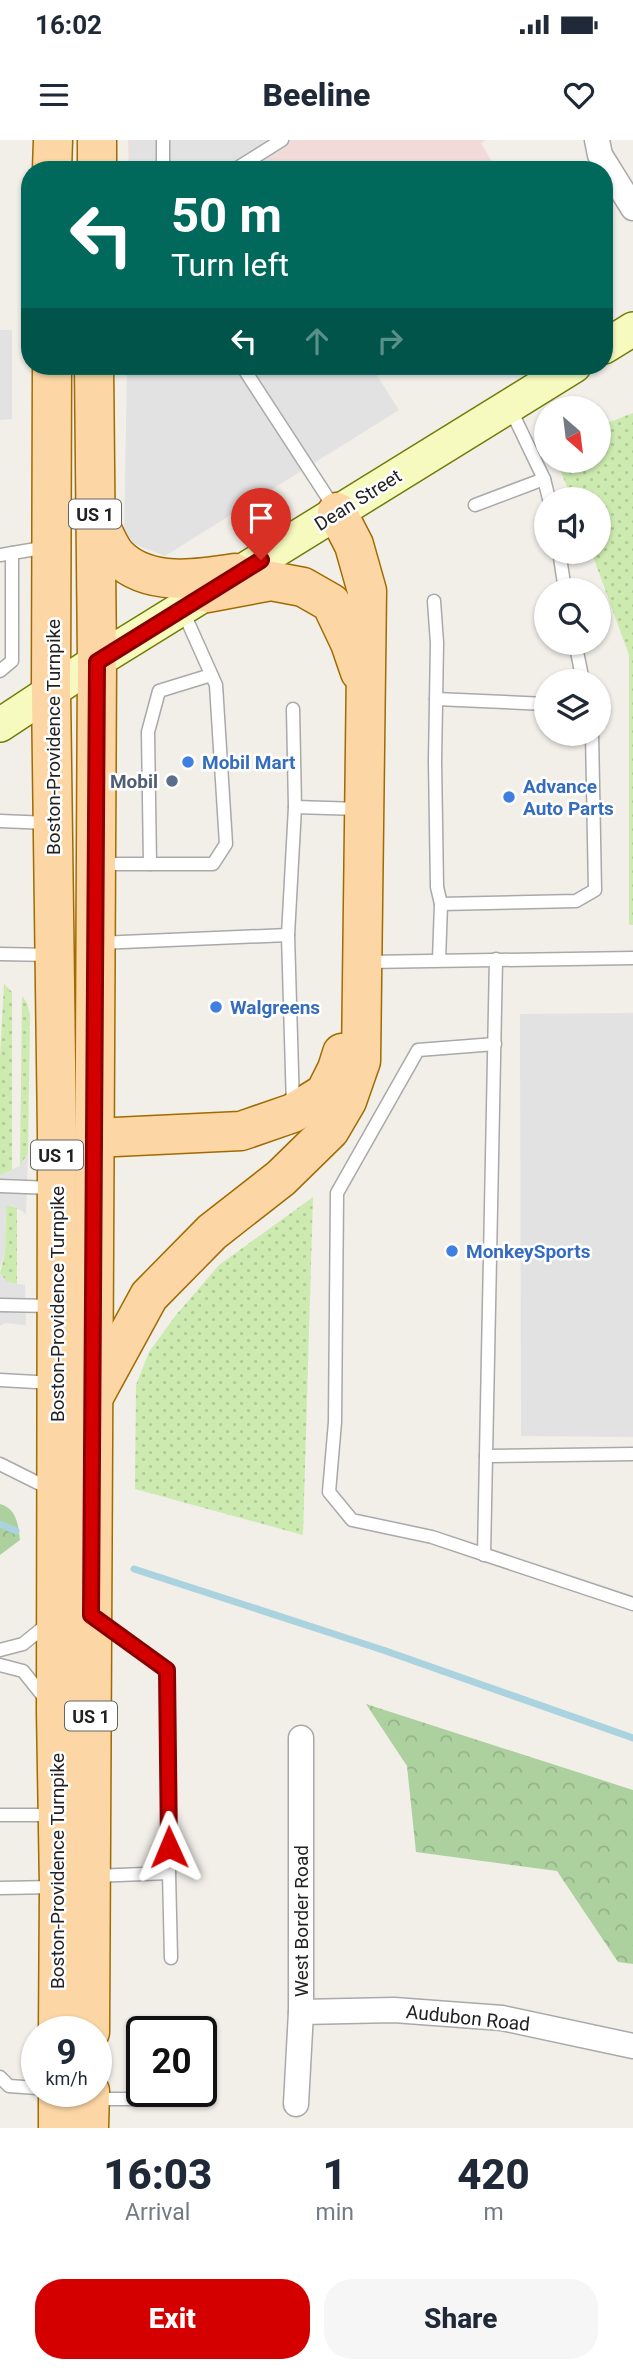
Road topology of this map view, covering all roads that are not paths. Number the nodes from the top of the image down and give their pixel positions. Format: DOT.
graph roads {
  1 [pos="53,140"];
  2 [pos="97,140"];
  3 [pos="163,140"];
  4 [pos="282,140"];
  5 [pos="597,140"];
  6 [pos="52,161"];
  7 [pos="97,161"];
  8 [pos="163,161"];
  9 [pos="249,161"];
  10 [pos="604,161"];
  11 [pos="613,176"];
  12 [pos="633,208"];
  13 [pos="633,329"];
  14 [pos="613,341"];
  15 [pos="52,375"];
  16 [pos="94,375"];
  17 [pos="248,375"];
  18 [pos="559,375"];
  19 [pos="509,406"];
  20 [pos="544,479"];
  21 [pos="546,487"];
  22 [pos="475,505"];
  23 [pos="337,512"];
  24 [pos="96,516"];
  25 [pos="52,546"];
  26 [pos="6,554"];
  27 [pos="241,572"];
  28 [pos="195,601"];
  29 [pos="434,601"];
  30 [pos="97,662"];
  31 [pos="0,671"];
  32 [pos="211,675"];
  33 [pos="366,688"];
  34 [pos="51,691"];
  35 [pos="436,699"];
  36 [pos="534,703"];
  37 [pos="293,709"];
  38 [pos="0,725"];
  39 [pos="592,746"];
  40 [pos="295,807"];
  41 [pos="364,809"];
  42 [pos="0,821"];
  43 [pos="53,823"];
  44 [pos="96,864"];
  45 [pos="150,864"];
  46 [pos="441,904"];
  47 [pos="288,935"];
  48 [pos="95,943"];
  49 [pos="0,954"];
  50 [pos="54,955"];
  51 [pos="633,958"];
  52 [pos="496,959"];
  53 [pos="439,960"];
  54 [pos="363,962"];
  55 [pos="495,1044"];
  56 [pos="293,1113"];
  57 [pos="93,1138"];
  58 [pos="0,1186"];
  59 [pos="56,1188"];
  60 [pos="0,1305"];
  61 [pos="57,1307"];
  62 [pos="0,1380"];
  63 [pos="57,1384"];
  64 [pos="92,1400"];
  65 [pos="633,1454"];
  66 [pos="486,1456"];
  67 [pos="0,1464"];
  68 [pos="57,1493"];
  69 [pos="484,1555"];
  70 [pos="633,1604"];
  71 [pos="74,1616"];
  72 [pos="0,1650"];
  73 [pos="0,1665"];
  74 [pos="56,1712"];
  75 [pos="301,1738"];
  76 [pos="0,1815"];
  77 [pos="58,1815"];
  78 [pos="169,1873"];
  79 [pos="75,1882"];
  80 [pos="0,1888"];
  81 [pos="171,1958"];
  82 [pos="301,2012"];
  83 [pos="60,2016"];
  84 [pos="88,2016"];
  85 [pos="633,2046"];
  86 [pos="0,2077"];
  87 [pos="21,2087"];
  88 [pos="296,2104"];
  89 [pos="77,2107"];
  90 [pos="58,2128"];
  1 -- 6 [label="main road"];
  2 -- 7 [label="main road"];
  3 -- 8 [label="lane"];
  4 -- 9 [label="lane"];
  5 -- 10 [label="street"];
  11 -- 12 [label="street"];
  13 -- 14 [label="main road"];
  15 -- 25 [label="main road, Boston-Providence Turnpike / US 1"];
  16 -- 24 [label="main road, Boston-Providence Turnpike / US 1"];
  17 -- 23 [label="lane"];
  18 -- 19 [label="main road, Dean Street"];
  19 -- 20 [label="lane"];
  19 -- 23 [label="main road, Dean Street"];
  20 -- 21 [label="lane"];
  20 -- 22 [label="lane"];
  23 -- 27 [label="main road, Dean Street"];
  23 -- 33 [label="main road"];
  24 -- 27 [label="main road"];
  24 -- 30 [label="main road, Boston-Providence Turnpike / US 1"];
  25 -- 26 [label="lane"];
  25 -- 34 [label="main road, Boston-Providence Turnpike / US 1"];
  26 -- 31 [label="lane"];
  27 -- 28 [label="main road, Dean Street"];
  28 -- 30 [label="main road, Dean Street"];
  28 -- 32 [label="lane"];
  28 -- 33 [label="main road"];
  29 -- 35 [label="lane"];
  30 -- 34 [label="main road, Dean Street"];
  30 -- 44 [label="main road, Boston-Providence Turnpike / US 1"];
  32 -- 45 [label="lane"];
  32 -- 45 [label="lane"];
  33 -- 41 [label="main road"];
  34 -- 38 [label="main road, Dean Street"];
  34 -- 43 [label="main road, Boston-Providence Turnpike / US 1"];
  35 -- 36 [label="lane"];
  35 -- 46 [label="lane"];
  37 -- 40 [label="lane"];
  39 -- 46 [label="lane"];
  40 -- 41 [label="lane"];
  40 -- 47 [label="lane"];
  41 -- 54 [label="main road"];
  42 -- 43 [label="lane"];
  43 -- 50 [label="main road, Boston-Providence Turnpike / US 1"];
  44 -- 45 [label="lane"];
  44 -- 48 [label="main road, Boston-Providence Turnpike / US 1"];
  46 -- 53 [label="lane"];
  47 -- 48 [label="lane"];
  47 -- 56 [label="lane"];
  48 -- 57 [label="main road, Boston-Providence Turnpike / US 1"];
  49 -- 50 [label="lane"];
  50 -- 59 [label="main road, Boston-Providence Turnpike / US 1"];
  51 -- 52 [label="lane"];
  52 -- 53 [label="lane"];
  52 -- 55 [label="lane"];
  53 -- 54 [label="lane"];
  54 -- 56 [label="main road"];
  54 -- 64 [label="main road"];
  55 -- 66 [label="lane"];
  55 -- 69 [label="lane"];
  56 -- 57 [label="main road"];
  57 -- 64 [label="main road, Boston-Providence Turnpike / US 1"];
  58 -- 59 [label="lane"];
  59 -- 61 [label="main road, Boston-Providence Turnpike / US 1"];
  60 -- 61 [label="lane"];
  61 -- 63 [label="main road, Boston-Providence Turnpike / US 1"];
  62 -- 63 [label="lane"];
  63 -- 68 [label="main road, Boston-Providence Turnpike / US 1"];
  64 -- 71 [label="main road, Boston-Providence Turnpike / US 1"];
  65 -- 66 [label="lane"];
  66 -- 69 [label="lane"];
  67 -- 68 [label="lane"];
  68 -- 71 [label="main road, Boston-Providence Turnpike / US 1"];
  69 -- 70 [label="lane"];
  71 -- 72 [label="lane"];
  71 -- 74 [label="main road, Boston-Providence Turnpike / US 1"];
  71 -- 78 [label="lane"];
  71 -- 79 [label="main road, Boston-Providence Turnpike / US 1"];
  73 -- 74 [label="lane"];
  74 -- 77 [label="main road, Boston-Providence Turnpike / US 1"];
  75 -- 82 [label="street, West Border Road"];
  76 -- 77 [label="lane"];
  77 -- 79 [label="main road, Boston-Providence Turnpike / US 1"];
  78 -- 79 [label="lane"];
  78 -- 81 [label="lane"];
  79 -- 80 [label="lane"];
  79 -- 83 [label="main road, Boston-Providence Turnpike / US 1"];
  79 -- 84 [label="main road, Boston-Providence Turnpike / US 1"];
  82 -- 85 [label="street, Audubon Road"];
  82 -- 88 [label="street, West Border Road"];
  86 -- 87 [label="lane"];
  89 -- 90 [label="main road"];
}
